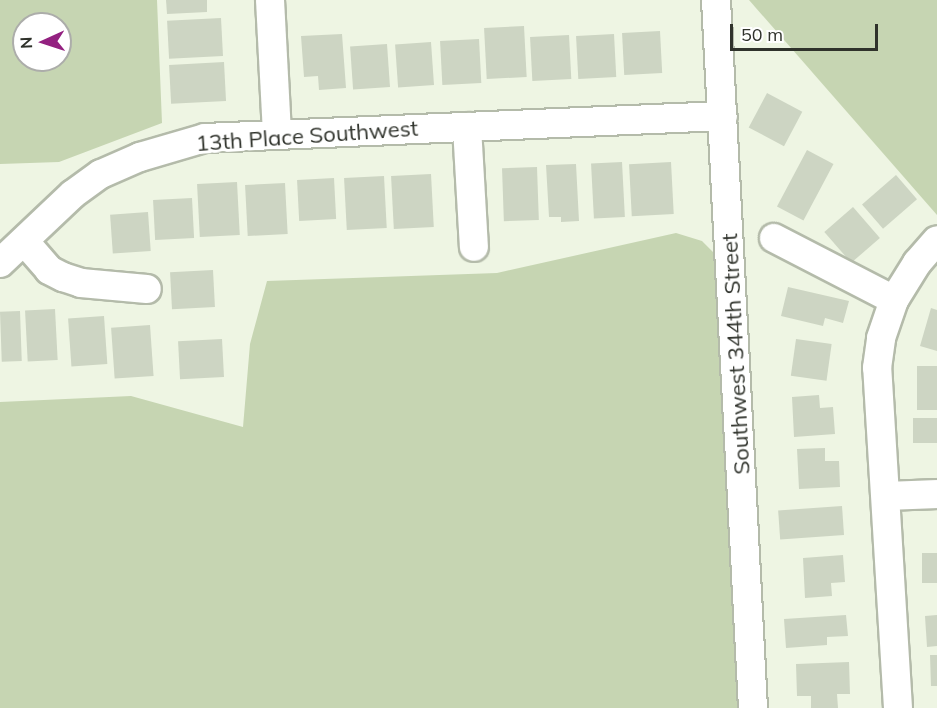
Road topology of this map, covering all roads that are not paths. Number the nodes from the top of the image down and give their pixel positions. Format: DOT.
graph roads {
  1 [pos="270,0"];
  2 [pos="716,0"];
  3 [pos="723,116"];
  4 [pos="467,127"];
  5 [pos="277,133"];
  6 [pos="774,238"];
  7 [pos="937,240"];
  8 [pos="25,242"];
  9 [pos="474,247"];
  10 [pos="0,263"];
  11 [pos="147,289"];
  12 [pos="894,300"];
  13 [pos="937,494"];
  14 [pos="887,496"];
  15 [pos="753,708"];
  16 [pos="898,708"];
  1 -- 5 [label="street"];
  2 -- 3 [label="street, Southwest 344th Street"];
  3 -- 4 [label="street, 13th Place Southwest"];
  3 -- 15 [label="street, Southwest 344th Street"];
  4 -- 5 [label="street, 13th Place Southwest"];
  4 -- 9 [label="street"];
  5 -- 8 [label="street, 13th Place Southwest"];
  6 -- 12 [label="street"];
  7 -- 12 [label="street"];
  8 -- 10 [label="street, 13th Place Southwest"];
  8 -- 11 [label="street"];
  12 -- 14 [label="street"];
  13 -- 14 [label="street"];
  14 -- 16 [label="street"];
}
